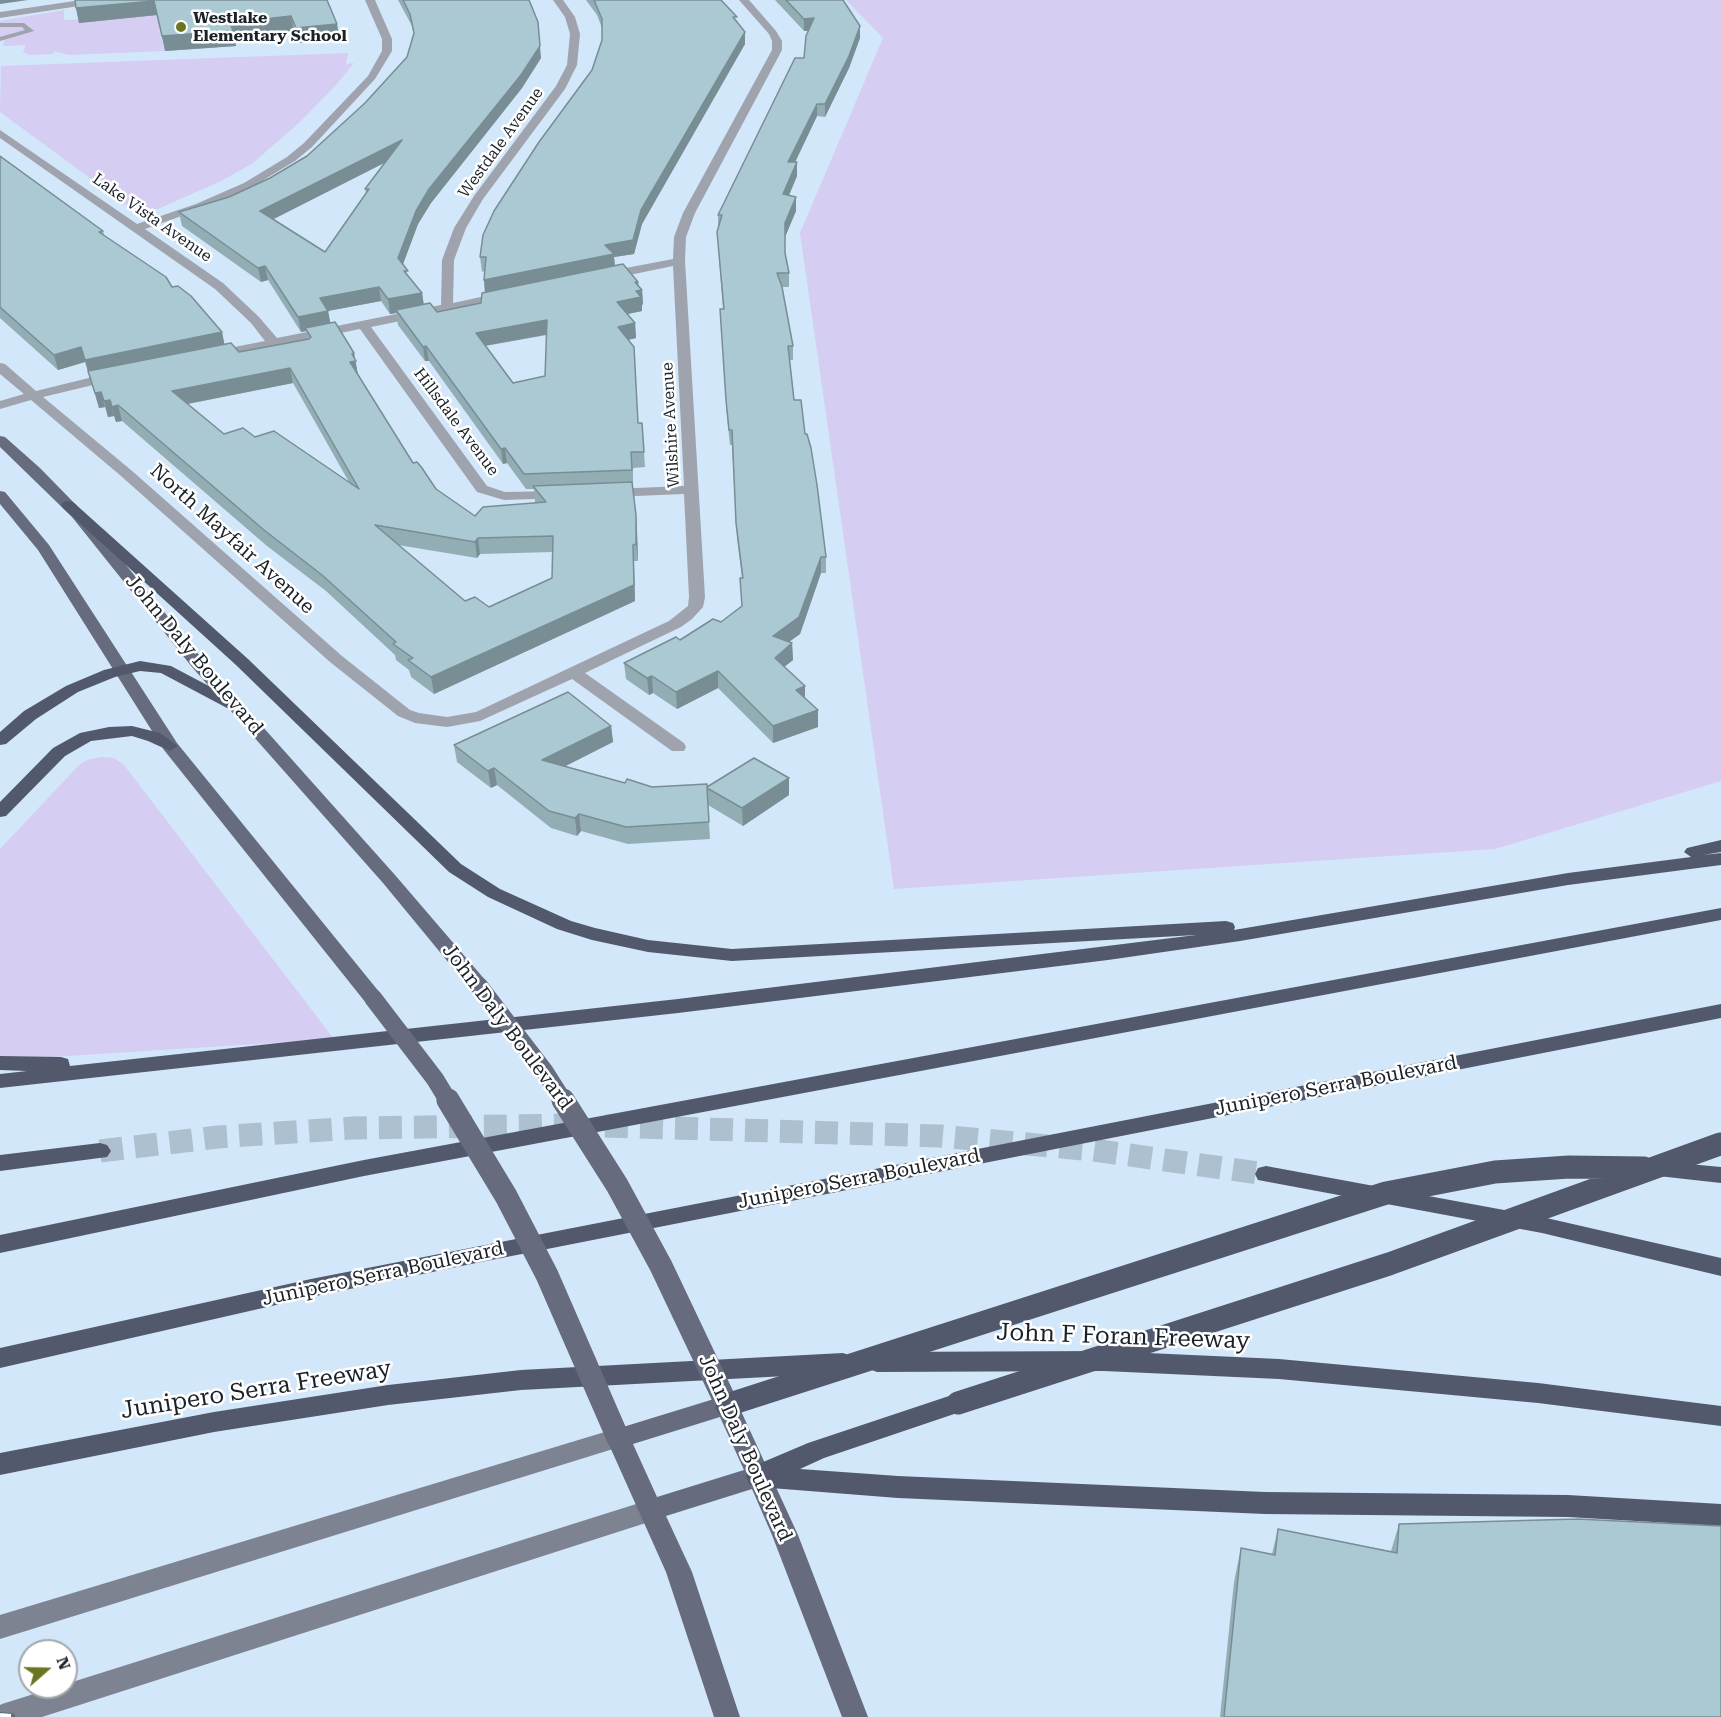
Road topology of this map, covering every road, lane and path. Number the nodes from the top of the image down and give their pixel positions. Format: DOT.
graph roads {
  1 [pos="99,0"];
  2 [pos="370,0"];
  3 [pos="558,0"];
  4 [pos="744,0"];
  5 [pos="0,15"];
  6 [pos="0,25"];
  7 [pos="0,39"];
  8 [pos="0,133"];
  9 [pos="136,228"];
  10 [pos="679,261"];
  11 [pos="586,280"];
  12 [pos="517,294"];
  13 [pos="447,308"];
  14 [pos="363,325"];
  15 [pos="274,343"];
  16 [pos="206,357"];
  17 [pos="0,367"];
  18 [pos="126,373"];
  19 [pos="33,395"];
  20 [pos="0,405"];
  21 [pos="0,440"];
  22 [pos="690,490"];
  23 [pos="598,493"];
  24 [pos="576,494"];
  25 [pos="0,495"];
  26 [pos="68,505"];
  27 [pos="122,669"];
  28 [pos="573,672"];
  29 [pos="233,705"];
  30 [pos="447,722"];
  31 [pos="0,740"];
  32 [pos="170,746"];
  33 [pos="678,747"];
  34 [pos="0,812"];
  35 [pos="1721,846"];
  36 [pos="1721,859"];
  37 [pos="1568,879"];
  38 [pos="1721,914"];
  39 [pos="1320,920"];
  40 [pos="1721,1011"];
  41 [pos="338,1043"];
  42 [pos="0,1063"];
  43 [pos="0,1081"];
  44 [pos="1721,1143"];
  45 [pos="100,1151"];
  46 [pos="0,1163"];
  47 [pos="1266,1174"];
  48 [pos="1721,1176"];
  49 [pos="0,1244"];
  50 [pos="1721,1267"];
  51 [pos="0,1358"];
  52 [pos="521,1380"];
  53 [pos="727,1405"];
  54 [pos="1721,1416"];
  55 [pos="618,1438"];
  56 [pos="0,1464"];
  57 [pos="758,1476"];
  58 [pos="652,1510"];
  59 [pos="1721,1515"];
  60 [pos="0,1627"];
  61 [pos="2,1717"];
  62 [pos="727,1717"];
  63 [pos="855,1717"];
  1 -- 5 [label="street"];
  2 -- 9 [label="street"];
  3 -- 13 [label="street, Westdale Avenue"];
  4 -- 10 [label="street, Wilshire Avenue"];
  6 -- 7 [label="lane"];
  8 -- 9 [label="street, Lake Vista Avenue"];
  9 -- 15 [label="street, Lake Vista Avenue"];
  10 -- 11 [label="street"];
  10 -- 22 [label="street, Wilshire Avenue"];
  12 -- 13 [label="street"];
  13 -- 14 [label="street"];
  14 -- 15 [label="street"];
  14 -- 24 [label="street, Hillsdale Avenue"];
  15 -- 16 [label="street"];
  17 -- 19 [label="street, North Mayfair Avenue"];
  18 -- 19 [label="street"];
  19 -- 20 [label="street"];
  19 -- 30 [label="street, North Mayfair Avenue"];
  21 -- 26 [label="main road, John Daly Boulevard"];
  22 -- 23 [label="street"];
  22 -- 28 [label="street, Wilshire Avenue"];
  25 -- 27 [label="main road"];
  26 -- 29 [label="main road, John Daly Boulevard"];
  26 -- 39 [label="highway"];
  27 -- 29 [label="highway"];
  27 -- 31 [label="highway"];
  27 -- 32 [label="main road"];
  28 -- 30 [label="street, Wilshire Avenue"];
  28 -- 33 [label="street"];
  29 -- 53 [label="main road, John Daly Boulevard, bridge"];
  32 -- 34 [label="highway"];
  32 -- 55 [label="main road, bridge"];
  35 -- 37 [label="highway"];
  36 -- 37 [label="highway"];
  37 -- 39 [label="highway"];
  38 -- 49 [label="highway"];
  39 -- 41 [label="highway"];
  40 -- 51 [label="highway, Junipero Serra Boulevard"];
  41 -- 42 [label="highway"];
  41 -- 43 [label="highway"];
  44 -- 57 [label="highway, bridge"];
  45 -- 46 [label="highway"];
  47 -- 50 [label="highway"];
  48 -- 53 [label="highway, bridge"];
  52 -- 54 [label="highway, John F Foran Freeway"];
  52 -- 56 [label="highway, Junipero Serra Freeway"];
  53 -- 55 [label="main road"];
  53 -- 57 [label="main road, John Daly Boulevard"];
  55 -- 58 [label="main road"];
  55 -- 60 [label="main road"];
  57 -- 58 [label="main road"];
  57 -- 59 [label="highway"];
  57 -- 63 [label="main road, John Daly Boulevard"];
  58 -- 61 [label="main road"];
  58 -- 62 [label="main road"];
}
